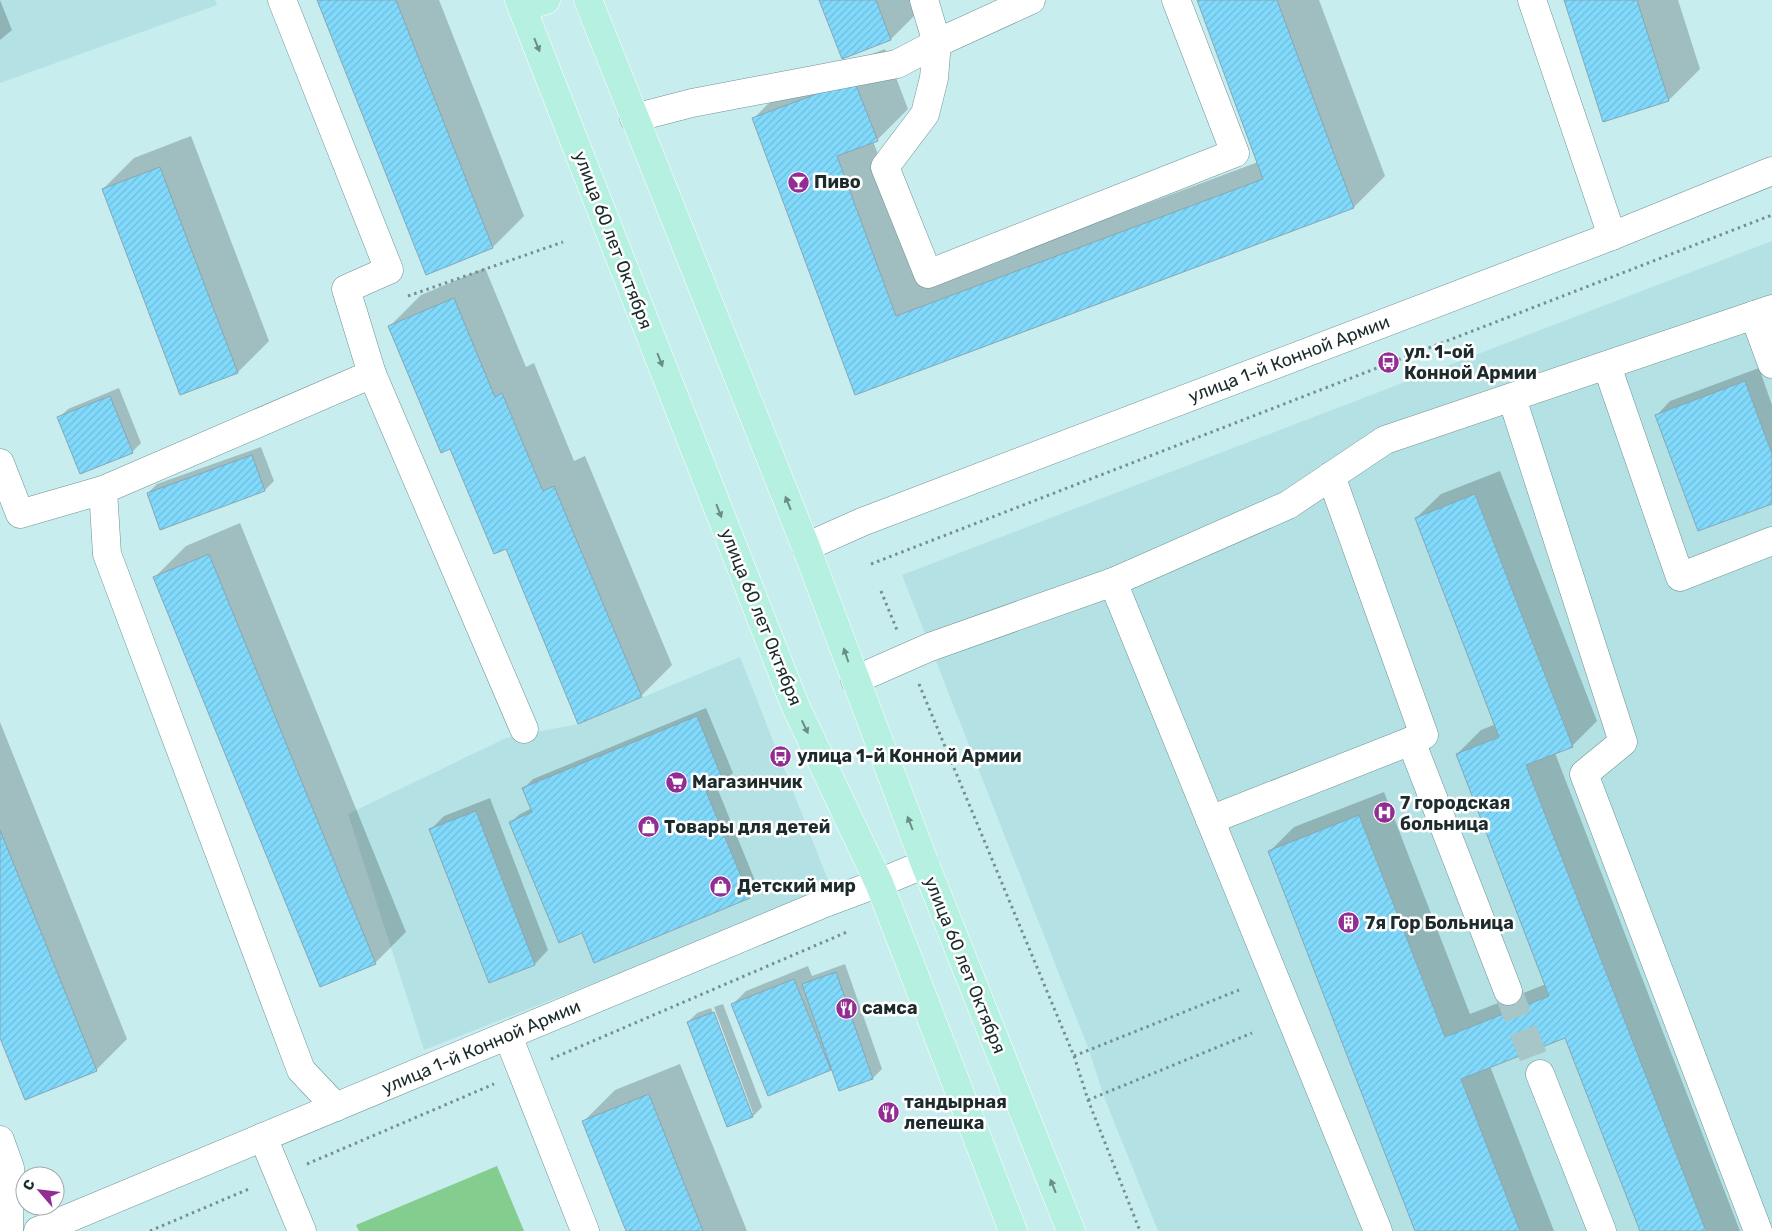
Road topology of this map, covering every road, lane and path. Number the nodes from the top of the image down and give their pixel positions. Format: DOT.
graph roads {
  1 [pos="282,0"];
  2 [pos="588,0"];
  3 [pos="924,0"];
  4 [pos="1031,0"];
  5 [pos="1176,0"];
  6 [pos="1532,0"];
  7 [pos="529,3"];
  8 [pos="937,43"];
  9 [pos="634,118"];
  10 [pos="1772,171"];
  11 [pos="1772,215"];
  12 [pos="1612,236"];
  13 [pos="563,242"];
  14 [pos="399,299"];
  15 [pos="1763,312"];
  16 [pos="1772,364"];
  17 [pos="1606,366"];
  18 [pos="372,374"];
  19 [pos="1512,398"];
  20 [pos="0,463"];
  21 [pos="1331,476"];
  22 [pos="103,490"];
  23 [pos="1772,541"];
  24 [pos="806,547"];
  25 [pos="871,564"];
  26 [pos="1114,582"];
  27 [pos="881,591"];
  28 [pos="908,656"];
  29 [pos="855,680"];
  30 [pos="524,729"];
  31 [pos="1411,741"];
  32 [pos="1210,820"];
  33 [pos="925,864"];
  34 [pos="879,884"];
  35 [pos="1239,990"];
  36 [pos="1508,991"];
  37 [pos="1252,1033"];
  38 [pos="508,1036"];
  39 [pos="1074,1056"];
  40 [pos="1540,1074"];
  41 [pos="1088,1100"];
  42 [pos="336,1107"];
  43 [pos="264,1137"];
  44 [pos="0,1140"];
  45 [pos="15,1170"];
  46 [pos="15,1188"];
  47 [pos="65,1211"];
  48 [pos="57,1216"];
  49 [pos="9,1231"];
  50 [pos="38,1231"];
  51 [pos="302,1231"];
  52 [pos="585,1231"];
  53 [pos="1012,1231"];
  54 [pos="1071,1231"];
  55 [pos="1140,1231"];
  56 [pos="1378,1231"];
  57 [pos="1602,1231"];
  58 [pos="1758,1231"];
  1 -- 18 [label="street"];
  2 -- 9 [label="main road, улица 60 лет Октября"];
  3 -- 8 [label="street"];
  4 -- 8 [label="street"];
  5 -- 8 [label="street"];
  6 -- 12 [label="street"];
  7 -- 34 [label="main road, улица 60 лет Октября, one-way"];
  8 -- 9 [label="street"];
  24 -- 9 [label="main road, улица 60 лет Октября, one-way"];
  10 -- 12 [label="street, улица 1-й Конной Армии"];
  11 -- 25 [label="path"];
  12 -- 24 [label="street, улица 1-й Конной Армии"];
  13 -- 14 [label="path"];
  15 -- 16 [label="street"];
  15 -- 17 [label="street"];
  17 -- 19 [label="street"];
  17 -- 23 [label="street"];
  18 -- 22 [label="street"];
  18 -- 30 [label="street"];
  19 -- 21 [label="street"];
  19 -- 58 [label="street"];
  20 -- 22 [label="street"];
  21 -- 26 [label="street"];
  21 -- 31 [label="street"];
  22 -- 42 [label="street"];
  29 -- 24 [label="main road, улица 60 лет Октября, one-way"];
  26 -- 28 [label="street"];
  26 -- 32 [label="street"];
  27 -- 28 [label="path"];
  28 -- 29 [label="street"];
  28 -- 39 [label="path"];
  33 -- 29 [label="main road, улица 60 лет Октября, one-way"];
  31 -- 32 [label="street"];
  31 -- 36 [label="street"];
  32 -- 56 [label="street"];
  33 -- 34 [label="street, улица 1-й Конной Армии"];
  54 -- 33 [label="main road, улица 60 лет Октября, one-way"];
  34 -- 38 [label="street, улица 1-й Конной Армии"];
  34 -- 53 [label="main road, улица 60 лет Октября"];
  35 -- 39 [label="path"];
  37 -- 41 [label="path"];
  38 -- 42 [label="street, улица 1-й Конной Армии"];
  38 -- 52 [label="street"];
  39 -- 41 [label="path"];
  40 -- 57 [label="street"];
  41 -- 55 [label="path"];
  42 -- 43 [label="street, улица 1-й Конной Армии"];
  43 -- 47 [label="street, улица 1-й Конной Армии"];
  43 -- 51 [label="street"];
  44 -- 45 [label="street"];
  46 -- 49 [label="street"];
  48 -- 50 [label="street, улица 1-й Конной Армии"];
}
